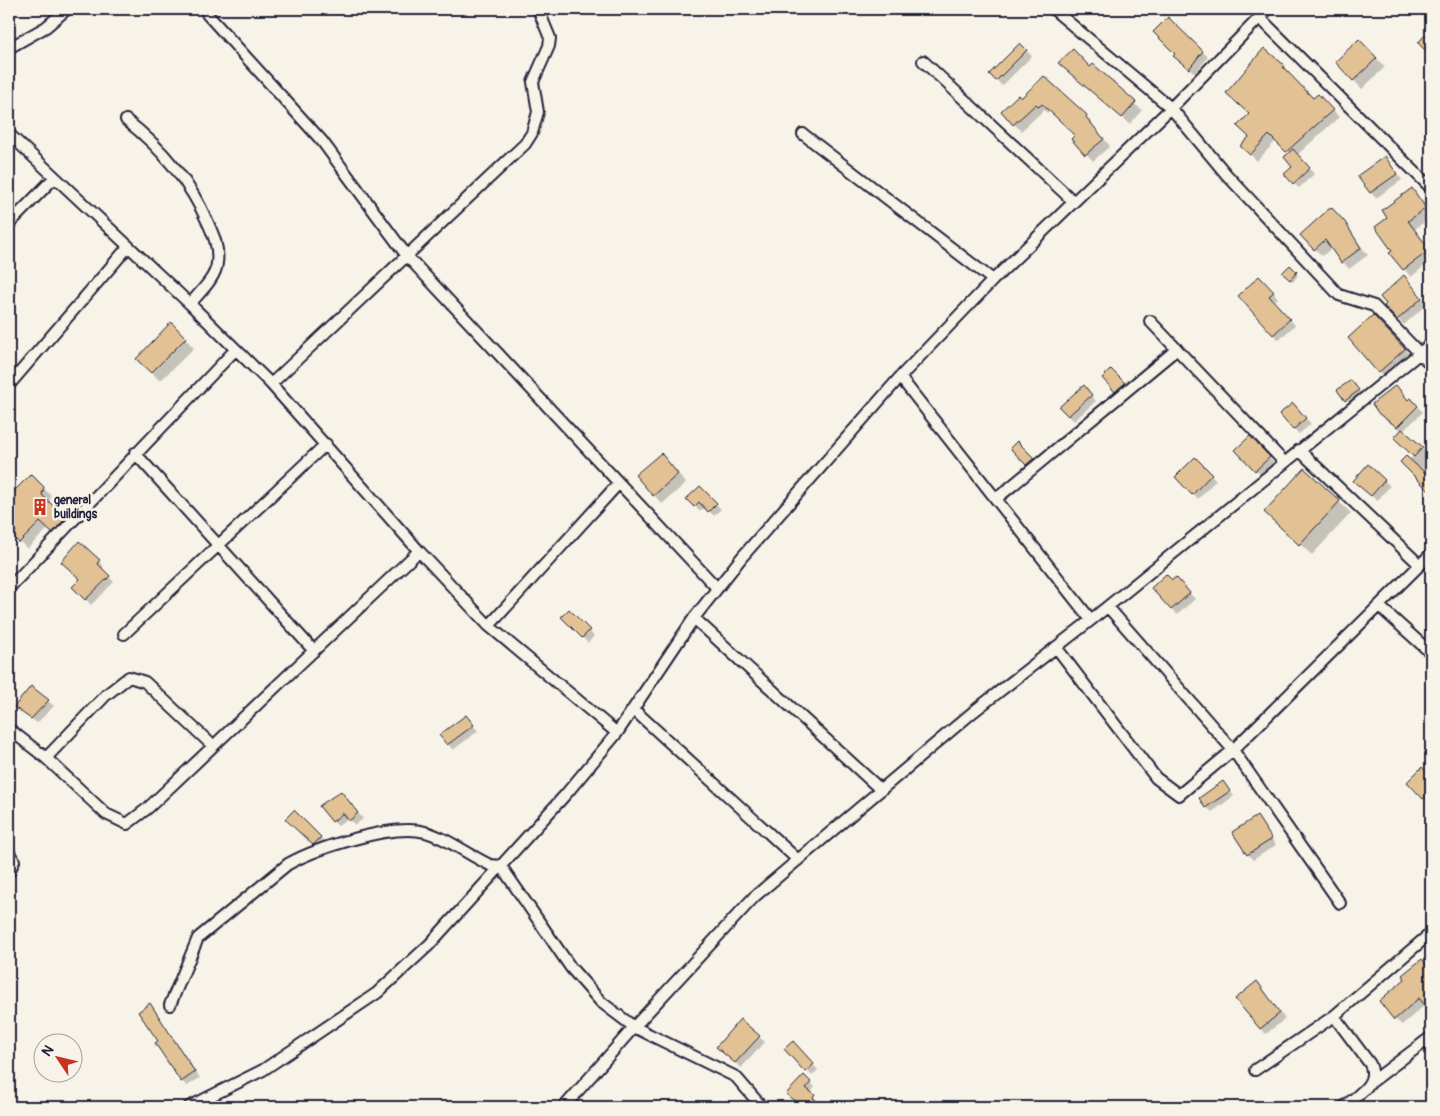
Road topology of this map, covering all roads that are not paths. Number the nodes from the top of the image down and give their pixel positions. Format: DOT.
graph roads {
  1 [pos="67,9"];
  2 [pos="538,9"];
  3 [pos="1053,9"];
  4 [pos="1268,9"];
  5 [pos="207,14"];
  6 [pos="1260,18"];
  7 [pos="9,48"];
  8 [pos="923,61"];
  9 [pos="1171,108"];
  10 [pos="126,120"];
  11 [pos="9,134"];
  12 [pos="804,134"];
  13 [pos="54,178"];
  14 [pos="1431,188"];
  15 [pos="1073,201"];
  16 [pos="9,224"];
  17 [pos="128,247"];
  18 [pos="407,256"];
  19 [pos="993,280"];
  20 [pos="190,304"];
  21 [pos="1150,321"];
  22 [pos="1431,344"];
  23 [pos="1176,349"];
  24 [pos="235,350"];
  25 [pos="1420,354"];
  26 [pos="1431,365"];
  27 [pos="900,377"];
  28 [pos="271,384"];
  29 [pos="9,385"];
  30 [pos="326,444"];
  31 [pos="1300,450"];
  32 [pos="135,453"];
  33 [pos="1284,462"];
  34 [pos="619,483"];
  35 [pos="996,499"];
  36 [pos="219,545"];
  37 [pos="419,551"];
  38 [pos="1431,554"];
  39 [pos="1420,565"];
  40 [pos="9,588"];
  41 [pos="718,588"];
  42 [pos="1379,606"];
  43 [pos="1108,607"];
  44 [pos="694,618"];
  45 [pos="1091,620"];
  46 [pos="489,626"];
  47 [pos="124,634"];
  48 [pos="1056,647"];
  49 [pos="314,650"];
  50 [pos="1431,653"];
  51 [pos="633,709"];
  52 [pos="9,729"];
  53 [pos="617,733"];
  54 [pos="213,746"];
  55 [pos="1233,750"];
  56 [pos="46,758"];
  57 [pos="881,790"];
  58 [pos="9,853"];
  59 [pos="798,860"];
  60 [pos="501,866"];
  61 [pos="9,872"];
  62 [pos="1340,903"];
  63 [pos="1431,933"];
  64 [pos="170,1005"];
  65 [pos="1334,1016"];
  66 [pos="634,1027"];
  67 [pos="1431,1037"];
  68 [pos="1255,1070"];
  69 [pos="1372,1081"];
  70 [pos="566,1106"];
  71 [pos="189,1107"];
  72 [pos="762,1107"];
  73 [pos="1344,1107"];
  1 -- 7 [label="street"];
  2 -- 18 [label="street"];
  3 -- 9 [label="street"];
  4 -- 6 [label="street"];
  5 -- 18 [label="street"];
  6 -- 9 [label="street"];
  6 -- 14 [label="street"];
  8 -- 15 [label="street"];
  9 -- 15 [label="street"];
  9 -- 25 [label="street"];
  10 -- 20 [label="street"];
  11 -- 13 [label="street"];
  12 -- 19 [label="street"];
  13 -- 16 [label="street"];
  13 -- 17 [label="street"];
  15 -- 19 [label="street"];
  17 -- 20 [label="street"];
  17 -- 29 [label="street"];
  18 -- 28 [label="street"];
  18 -- 34 [label="street"];
  19 -- 27 [label="street"];
  20 -- 24 [label="street"];
  21 -- 23 [label="street"];
  22 -- 25 [label="street"];
  23 -- 33 [label="street"];
  23 -- 35 [label="street"];
  24 -- 28 [label="street"];
  24 -- 32 [label="street"];
  25 -- 26 [label="street"];
  25 -- 31 [label="street"];
  27 -- 35 [label="street"];
  27 -- 41 [label="street"];
  28 -- 30 [label="street"];
  30 -- 36 [label="street"];
  30 -- 37 [label="street"];
  31 -- 33 [label="street"];
  31 -- 39 [label="street"];
  32 -- 36 [label="street"];
  32 -- 40 [label="street"];
  33 -- 43 [label="street"];
  34 -- 41 [label="street"];
  34 -- 46 [label="street"];
  35 -- 45 [label="street"];
  36 -- 47 [label="street"];
  36 -- 49 [label="street"];
  37 -- 46 [label="street"];
  37 -- 49 [label="street"];
  38 -- 39 [label="street"];
  39 -- 42 [label="street"];
  41 -- 44 [label="street"];
  42 -- 50 [label="street"];
  42 -- 55 [label="street"];
  43 -- 45 [label="street"];
  43 -- 55 [label="street"];
  44 -- 51 [label="street"];
  44 -- 57 [label="street"];
  45 -- 48 [label="street"];
  46 -- 53 [label="street"];
  48 -- 55 [label="street"];
  48 -- 57 [label="street"];
  49 -- 54 [label="street"];
  51 -- 53 [label="street"];
  51 -- 59 [label="street"];
  52 -- 56 [label="street"];
  53 -- 60 [label="street"];
  54 -- 56 [label="street"];
  54 -- 56 [label="street"];
  55 -- 62 [label="street"];
  57 -- 59 [label="street"];
  58 -- 61 [label="street"];
  59 -- 66 [label="street"];
  60 -- 64 [label="street"];
  60 -- 66 [label="street"];
  60 -- 71 [label="street"];
  63 -- 65 [label="street"];
  65 -- 68 [label="street"];
  65 -- 69 [label="street"];
  66 -- 70 [label="street"];
  66 -- 72 [label="street"];
  67 -- 69 [label="street"];
  69 -- 73 [label="street"];
}
